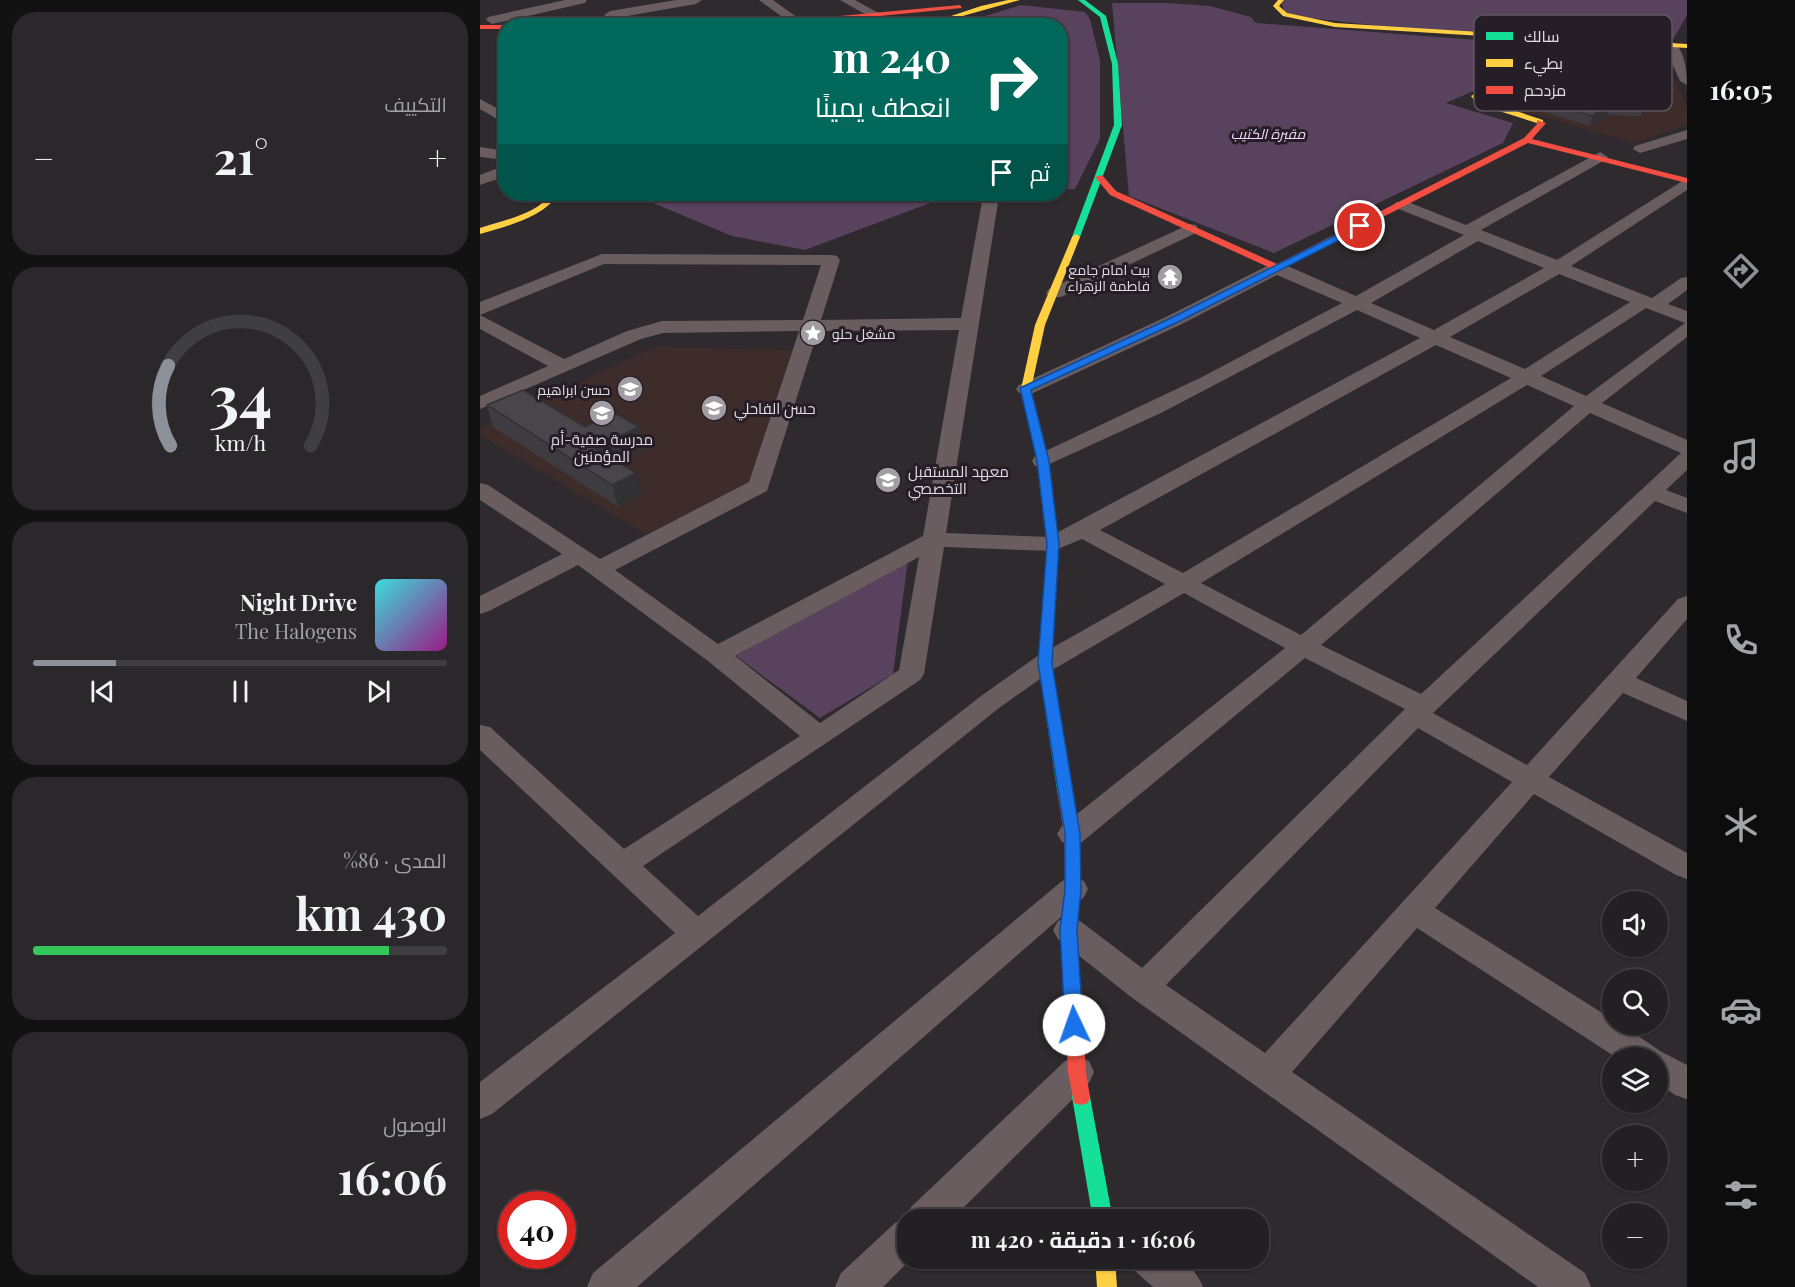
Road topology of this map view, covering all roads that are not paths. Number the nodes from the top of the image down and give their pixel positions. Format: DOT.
graph roads {
  1 [pos="581,0"];
  2 [pos="696,0"];
  3 [pos="765,0"];
  4 [pos="846,0"];
  5 [pos="984,0"];
  6 [pos="1017,0"];
  7 [pos="1081,0"];
  8 [pos="1281,0"];
  9 [pos="960,7"];
  10 [pos="876,15"];
  11 [pos="610,16"];
  12 [pos="516,18"];
  13 [pos="641,18"];
  14 [pos="792,18"];
  15 [pos="836,18"];
  16 [pos="929,18"];
  17 [pos="950,18"];
  18 [pos="1474,32"];
  19 [pos="1672,45"];
  20 [pos="1687,46"];
  21 [pos="1672,49"];
  22 [pos="1687,81"];
  23 [pos="480,103"];
  24 [pos="1507,111"];
  25 [pos="498,115"];
  26 [pos="1687,134"];
  27 [pos="1527,140"];
  28 [pos="1635,147"];
  29 [pos="480,152"];
  30 [pos="498,155"];
  31 [pos="1668,156"];
  32 [pos="1600,157"];
  33 [pos="498,173"];
  34 [pos="1099,177"];
  35 [pos="480,180"];
  36 [pos="1687,182"];
  37 [pos="526,201"];
  38 [pos="552,201"];
  39 [pos="990,201"];
  40 [pos="1402,205"];
  41 [pos="480,221"];
  42 [pos="1190,229"];
  43 [pos="480,231"];
  44 [pos="1472,233"];
  45 [pos="1558,267"];
  46 [pos="1276,268"];
  47 [pos="1687,282"];
  48 [pos="1054,293"];
  49 [pos="1649,303"];
  50 [pos="1357,305"];
  51 [pos="480,309"];
  52 [pos="1687,318"];
  53 [pos="480,321"];
  54 [pos="969,324"];
  55 [pos="810,327"];
  56 [pos="1687,328"];
  57 [pos="1434,338"];
  58 [pos="561,365"];
  59 [pos="1525,378"];
  60 [pos="1026,388"];
  61 [pos="480,402"];
  62 [pos="1587,405"];
  63 [pos="1687,448"];
  64 [pos="1687,458"];
  65 [pos="1043,461"];
  66 [pos="480,490"];
  67 [pos="1653,492"];
  68 [pos="1687,506"];
  69 [pos="1083,530"];
  70 [pos="932,540"];
  71 [pos="1053,544"];
  72 [pos="589,562"];
  73 [pos="1184,583"];
  74 [pos="1687,604"];
  75 [pos="480,606"];
  76 [pos="1303,646"];
  77 [pos="717,655"];
  78 [pos="1045,663"];
  79 [pos="1619,680"];
  80 [pos="1419,711"];
  81 [pos="1687,712"];
  82 [pos="480,734"];
  83 [pos="819,737"];
  84 [pos="1529,779"];
  85 [pos="1072,834"];
  86 [pos="622,865"];
  87 [pos="1687,867"];
  88 [pos="1073,890"];
  89 [pos="1413,910"];
  90 [pos="1069,930"];
  91 [pos="697,934"];
  92 [pos="1143,987"];
  93 [pos="1629,1047"];
  94 [pos="1077,1072"];
  95 [pos="1668,1072"];
  96 [pos="1268,1074"];
  97 [pos="1687,1084"];
  98 [pos="480,1102"];
  99 [pos="935,1209"];
  100 [pos="1101,1209"];
  101 [pos="897,1247"];
  102 [pos="1106,1269"];
  103 [pos="1162,1269"];
  104 [pos="1560,1284"];
  105 [pos="607,1287"];
  106 [pos="855,1287"];
  107 [pos="1107,1287"];
  108 [pos="1183,1287"];
  1 -- 12 [label="street"];
  2 -- 11 [label="street"];
  3 -- 14 [label="street"];
  4 -- 10 [label="street"];
  5 -- 9 [label="main road"];
  6 -- 17 [label="main road"];
  7 -- 34 [label="main road"];
  8 -- 18 [label="main road"];
  9 -- 10 [label="main road"];
  9 -- 16 [label="main road"];
  10 -- 15 [label="main road"];
  11 -- 13 [label="main road"];
  19 -- 20 [label="main road"];
  21 -- 22 [label="street"];
  23 -- 25 [label="street"];
  24 -- 27 [label="main road"];
  26 -- 28 [label="street"];
  27 -- 32 [label="main road"];
  27 -- 40 [label="main road"];
  28 -- 31 [label="main road"];
  29 -- 30 [label="street"];
  32 -- 36 [label="main road"];
  32 -- 44 [label="street"];
  33 -- 35 [label="street"];
  34 -- 42 [label="main road"];
  34 -- 48 [label="main road"];
  36 -- 45 [label="street"];
  37 -- 41 [label="main road"];
  38 -- 43 [label="main road"];
  39 -- 54 [label="street"];
  40 -- 44 [label="street"];
  40 -- 46 [label="main road"];
  42 -- 46 [label="main road"];
  42 -- 48 [label="street"];
  44 -- 45 [label="street"];
  44 -- 50 [label="street"];
  45 -- 49 [label="street"];
  45 -- 57 [label="street"];
  46 -- 50 [label="street"];
  46 -- 60 [label="street"];
  47 -- 49 [label="street"];
  48 -- 60 [label="main road"];
  49 -- 52 [label="street"];
  49 -- 59 [label="street"];
  50 -- 57 [label="street"];
  50 -- 65 [label="street"];
  51 -- 55 [label="street"];
  53 -- 58 [label="street"];
  54 -- 55 [label="street"];
  54 -- 70 [label="street"];
  55 -- 58 [label="street"];
  55 -- 72 [label="street"];
  56 -- 62 [label="street"];
  57 -- 59 [label="street"];
  57 -- 69 [label="street"];
  58 -- 61 [label="street"];
  59 -- 62 [label="street"];
  59 -- 73 [label="street"];
  60 -- 65 [label="main road"];
  62 -- 63 [label="street"];
  62 -- 76 [label="street"];
  64 -- 67 [label="street"];
  65 -- 71 [label="main road"];
  66 -- 72 [label="street"];
  67 -- 68 [label="street"];
  67 -- 80 [label="street"];
  69 -- 71 [label="street"];
  69 -- 73 [label="street"];
  70 -- 71 [label="street"];
  70 -- 77 [label="street"];
  70 -- 83 [label="street"];
  71 -- 78 [label="main road"];
  72 -- 75 [label="street"];
  72 -- 77 [label="street"];
  73 -- 76 [label="street"];
  73 -- 78 [label="street"];
  74 -- 79 [label="street"];
  76 -- 80 [label="street"];
  76 -- 85 [label="street"];
  77 -- 83 [label="street"];
  78 -- 85 [label="main road"];
  78 -- 91 [label="street"];
  79 -- 81 [label="street"];
  79 -- 84 [label="street"];
  80 -- 84 [label="street"];
  80 -- 92 [label="street"];
  82 -- 86 [label="street"];
  83 -- 86 [label="street"];
  84 -- 87 [label="street"];
  84 -- 89 [label="street"];
  85 -- 88 [label="main road"];
  86 -- 91 [label="street"];
  88 -- 90 [label="main road"];
  88 -- 105 [label="street"];
  89 -- 93 [label="street"];
  89 -- 96 [label="street"];
  90 -- 92 [label="street"];
  90 -- 94 [label="main road"];
  91 -- 98 [label="street"];
  92 -- 96 [label="street"];
  94 -- 99 [label="street"];
  94 -- 100 [label="main road"];
  95 -- 97 [label="street"];
  96 -- 104 [label="street"];
  101 -- 106 [label="street"];
  102 -- 107 [label="main road"];
  103 -- 108 [label="street"];
}
